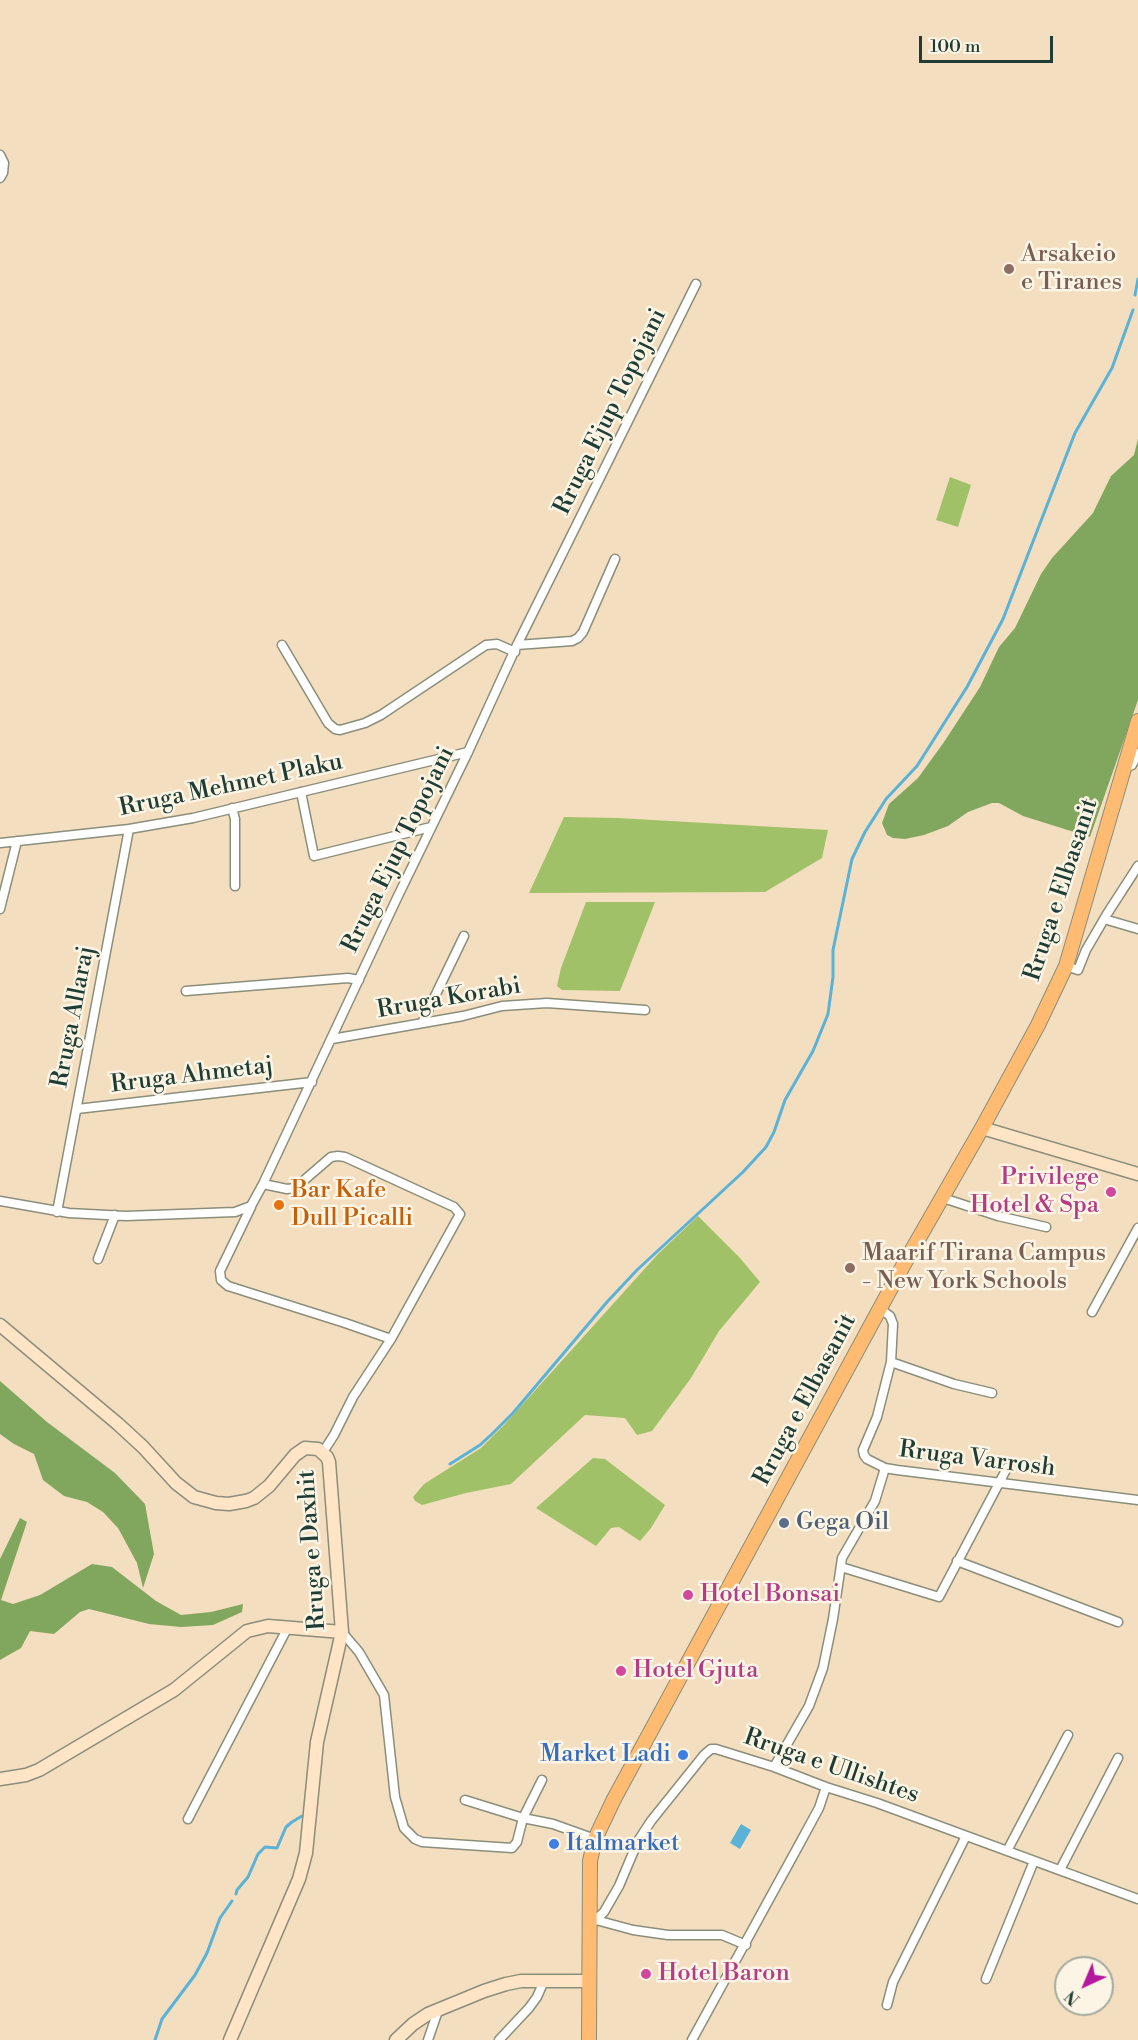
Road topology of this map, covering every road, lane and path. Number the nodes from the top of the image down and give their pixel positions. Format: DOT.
graph roads {
  1 [pos="0,155"];
  2 [pos="0,178"];
  3 [pos="696,284"];
  4 [pos="615,560"];
  5 [pos="282,645"];
  6 [pos="516,648"];
  7 [pos="1138,721"];
  8 [pos="468,752"];
  9 [pos="1138,753"];
  10 [pos="1123,769"];
  11 [pos="301,792"];
  12 [pos="232,808"];
  13 [pos="431,827"];
  14 [pos="129,829"];
  15 [pos="17,841"];
  16 [pos="0,843"];
  17 [pos="1138,866"];
  18 [pos="235,886"];
  19 [pos="0,909"];
  20 [pos="1104,919"];
  21 [pos="1138,929"];
  22 [pos="464,936"];
  23 [pos="1066,966"];
  24 [pos="359,980"];
  25 [pos="186,991"];
  26 [pos="645,1010"];
  27 [pos="422,1023"];
  28 [pos="332,1039"];
  29 [pos="312,1082"];
  30 [pos="77,1109"];
  31 [pos="982,1128"];
  32 [pos="1138,1174"];
  33 [pos="264,1184"];
  34 [pos="943,1198"];
  35 [pos="0,1201"];
  36 [pos="251,1206"];
  37 [pos="57,1212"];
  38 [pos="115,1215"];
  39 [pos="1046,1227"];
  40 [pos="1138,1228"];
  41 [pos="98,1259"];
  42 [pos="880,1309"];
  43 [pos="1092,1312"];
  44 [pos="0,1325"];
  45 [pos="391,1339"];
  46 [pos="891,1362"];
  47 [pos="992,1393"];
  48 [pos="323,1452"];
  49 [pos="885,1468"];
  50 [pos="1006,1468"];
  51 [pos="998,1482"];
  52 [pos="1138,1500"];
  53 [pos="957,1561"];
  54 [pos="841,1567"];
  55 [pos="1118,1622"];
  56 [pos="288,1627"];
  57 [pos="342,1632"];
  58 [pos="1068,1735"];
  59 [pos="1118,1758"];
  60 [pos="774,1767"];
  61 [pos="0,1779"];
  62 [pos="542,1780"];
  63 [pos="826,1787"];
  64 [pos="465,1800"];
  65 [pos="523,1818"];
  66 [pos="188,1819"];
  67 [pos="966,1836"];
  68 [pos="595,1839"];
  69 [pos="1007,1851"];
  70 [pos="1034,1861"];
  71 [pos="1060,1870"];
  72 [pos="1138,1899"];
  73 [pos="593,1922"];
  74 [pos="746,1945"];
  75 [pos="986,1979"];
  76 [pos="544,1981"];
  77 [pos="588,1981"];
  78 [pos="886,2005"];
  79 [pos="439,2008"];
  80 [pos="230,2040"];
  81 [pos="396,2040"];
  82 [pos="429,2040"];
  83 [pos="499,2040"];
  84 [pos="589,2040"];
  85 [pos="692,2040"];
  1 -- 2 [label="street"];
  3 -- 6 [label="street, Rruga Ejup Topojani"];
  4 -- 6 [label="street"];
  5 -- 6 [label="street"];
  6 -- 8 [label="street, Rruga Ejup Topojani"];
  7 -- 10 [label="main road, Rruga e Elbasanit"];
  8 -- 11 [label="street, Rruga Mehmet Plaku"];
  8 -- 13 [label="street, Rruga Ejup Topojani"];
  9 -- 10 [label="street"];
  10 -- 23 [label="main road, Rruga e Elbasanit"];
  11 -- 12 [label="street, Rruga Mehmet Plaku"];
  11 -- 13 [label="street"];
  12 -- 14 [label="street, Rruga Mehmet Plaku"];
  12 -- 18 [label="street"];
  13 -- 24 [label="street, Rruga Ejup Topojani"];
  14 -- 15 [label="street, Rruga Mehmet Plaku"];
  14 -- 30 [label="street, Rruga Allaraj"];
  15 -- 16 [label="street, Rruga Mehmet Plaku"];
  15 -- 19 [label="street"];
  17 -- 20 [label="street"];
  20 -- 21 [label="street"];
  20 -- 23 [label="street"];
  22 -- 27 [label="street"];
  23 -- 31 [label="main road, Rruga e Elbasanit"];
  24 -- 25 [label="street"];
  24 -- 28 [label="street, Rruga Ejup Topojani"];
  26 -- 27 [label="street, Rruga Korabi"];
  27 -- 28 [label="street, Rruga Korabi"];
  28 -- 29 [label="street, Rruga Ejup Topojani"];
  29 -- 30 [label="street, Rruga Ahmetaj"];
  29 -- 33 [label="street, Rruga Ejup Topojani"];
  30 -- 37 [label="street, Rruga Allaraj"];
  31 -- 32 [label="street"];
  31 -- 34 [label="main road, Rruga e Elbasanit"];
  33 -- 36 [label="street, Rruga Ejup Topojani"];
  33 -- 45 [label="street"];
  34 -- 39 [label="street"];
  34 -- 42 [label="main road, Rruga e Elbasanit"];
  35 -- 37 [label="street"];
  36 -- 38 [label="street"];
  36 -- 45 [label="street, Rruga Ejup Topojani"];
  37 -- 38 [label="street"];
  38 -- 41 [label="street"];
  40 -- 43 [label="street"];
  42 -- 46 [label="street, Rruga Varrosh"];
  42 -- 68 [label="main road, Rruga e Elbasanit"];
  44 -- 48 [label="street, Rruga e Daxhit"];
  45 -- 48 [label="street"];
  46 -- 47 [label="street"];
  46 -- 49 [label="street, Rruga Varrosh"];
  48 -- 57 [label="street, Rruga e Daxhit"];
  49 -- 51 [label="street, Rruga Varrosh"];
  49 -- 54 [label="street"];
  50 -- 51 [label="street"];
  51 -- 52 [label="street, Rruga Varrosh"];
  51 -- 53 [label="street"];
  53 -- 54 [label="street"];
  53 -- 55 [label="street"];
  54 -- 60 [label="street"];
  56 -- 57 [label="street"];
  56 -- 61 [label="street"];
  56 -- 66 [label="street"];
  57 -- 65 [label="street"];
  57 -- 80 [label="street, Rruga e Daxhit"];
  58 -- 69 [label="street"];
  59 -- 71 [label="street"];
  60 -- 63 [label="street, Rruga e Ullishtes"];
  60 -- 73 [label="street, Rruga e Ullishtes"];
  62 -- 65 [label="street"];
  63 -- 67 [label="street, Rruga e Ullishtes"];
  63 -- 74 [label="street"];
  64 -- 65 [label="street"];
  65 -- 68 [label="street"];
  67 -- 69 [label="street, Rruga e Ullishtes"];
  67 -- 78 [label="street"];
  68 -- 73 [label="main road, Rruga e Elbasanit"];
  69 -- 70 [label="street, Rruga e Ullishtes"];
  70 -- 71 [label="street, Rruga e Ullishtes"];
  70 -- 75 [label="street"];
  71 -- 72 [label="street, Rruga e Ullishtes"];
  73 -- 74 [label="street"];
  73 -- 77 [label="main road, Rruga e Elbasanit"];
  74 -- 85 [label="street"];
  76 -- 77 [label="street"];
  76 -- 79 [label="street"];
  76 -- 83 [label="street"];
  77 -- 84 [label="main road, Rruga e Elbasanit"];
  79 -- 81 [label="street"];
  79 -- 82 [label="street"];
}
